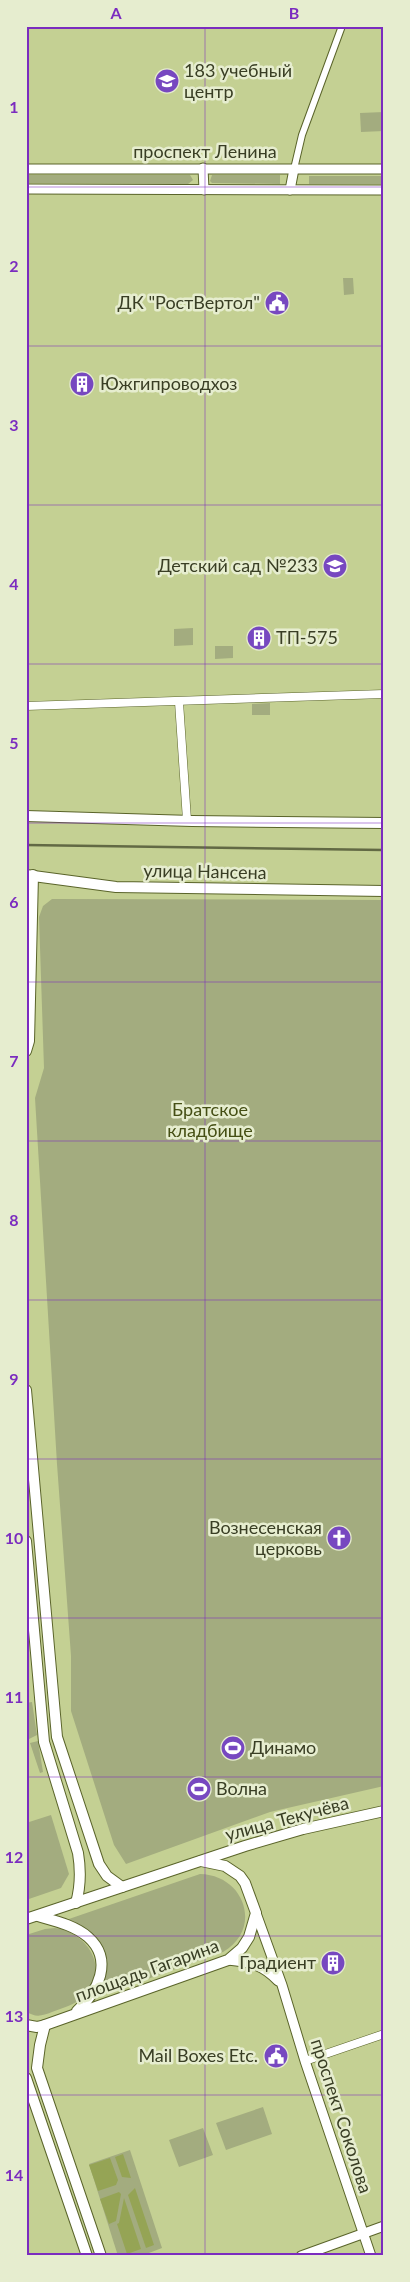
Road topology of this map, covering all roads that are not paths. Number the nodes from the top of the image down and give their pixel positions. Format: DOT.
graph roads {
  1 [pos="342,26"];
  2 [pos="204,168"];
  3 [pos="26,169"];
  4 [pos="294,169"];
  5 [pos="384,169"];
  6 [pos="26,189"];
  7 [pos="204,190"];
  8 [pos="290,190"];
  9 [pos="384,190"];
  10 [pos="384,694"];
  11 [pos="179,702"];
  12 [pos="26,706"];
  13 [pos="26,816"];
  14 [pos="188,820"];
  15 [pos="384,823"];
  16 [pos="30,875"];
  17 [pos="384,891"];
  18 [pos="26,1051"];
  19 [pos="26,1390"];
  20 [pos="26,1541"];
  21 [pos="384,1811"];
  22 [pos="200,1861"];
  23 [pos="122,1887"];
  24 [pos="76,1903"];
  25 [pos="256,1914"];
  26 [pos="37,1916"];
  27 [pos="26,1919"];
  28 [pos="228,1960"];
  29 [pos="282,1985"];
  30 [pos="72,2015"];
  31 [pos="46,2024"];
  32 [pos="26,2025"];
  33 [pos="384,2034"];
  34 [pos="305,2061"];
  35 [pos="26,2078"];
  36 [pos="384,2226"];
  37 [pos="363,2233"];
  38 [pos="87,2256"];
  39 [pos="101,2256"];
  40 [pos="301,2256"];
  41 [pos="371,2256"];
  1 -- 4 [label="street"];
  2 -- 3 [label="main road, проспект Ленина"];
  2 -- 4 [label="main road, проспект Ленина"];
  2 -- 7 [label="main road"];
  4 -- 5 [label="main road, проспект Ленина"];
  4 -- 8 [label="main road"];
  6 -- 7 [label="main road"];
  7 -- 8 [label="main road"];
  8 -- 9 [label="main road"];
  10 -- 11 [label="street"];
  11 -- 12 [label="street"];
  11 -- 14 [label="street"];
  13 -- 14 [label="main road"];
  14 -- 15 [label="main road"];
  16 -- 17 [label="main road, улица Нансена"];
  16 -- 18 [label="main road"];
  19 -- 23 [label="main road"];
  20 -- 24 [label="main road"];
  21 -- 22 [label="main road, улица Текучёва"];
  22 -- 23 [label="main road"];
  22 -- 25 [label="main road"];
  23 -- 24 [label="main road"];
  24 -- 26 [label="main road"];
  25 -- 28 [label="main road, площадь Гагарина"];
  25 -- 29 [label="main road, проспект Соколова"];
  26 -- 27 [label="main road"];
  26 -- 30 [label="main road"];
  28 -- 29 [label="main road"];
  28 -- 30 [label="main road, площадь Гагарина"];
  29 -- 34 [label="main road, проспект Соколова"];
  30 -- 31 [label="main road, площадь Гагарина"];
  31 -- 32 [label="main road, площадь Гагарина"];
  31 -- 39 [label="main road"];
  33 -- 34 [label="street"];
  34 -- 37 [label="main road, проспект Соколова"];
  35 -- 38 [label="main road"];
  36 -- 37 [label="main road"];
  37 -- 40 [label="main road"];
  37 -- 41 [label="main road, проспект Соколова"];
}
